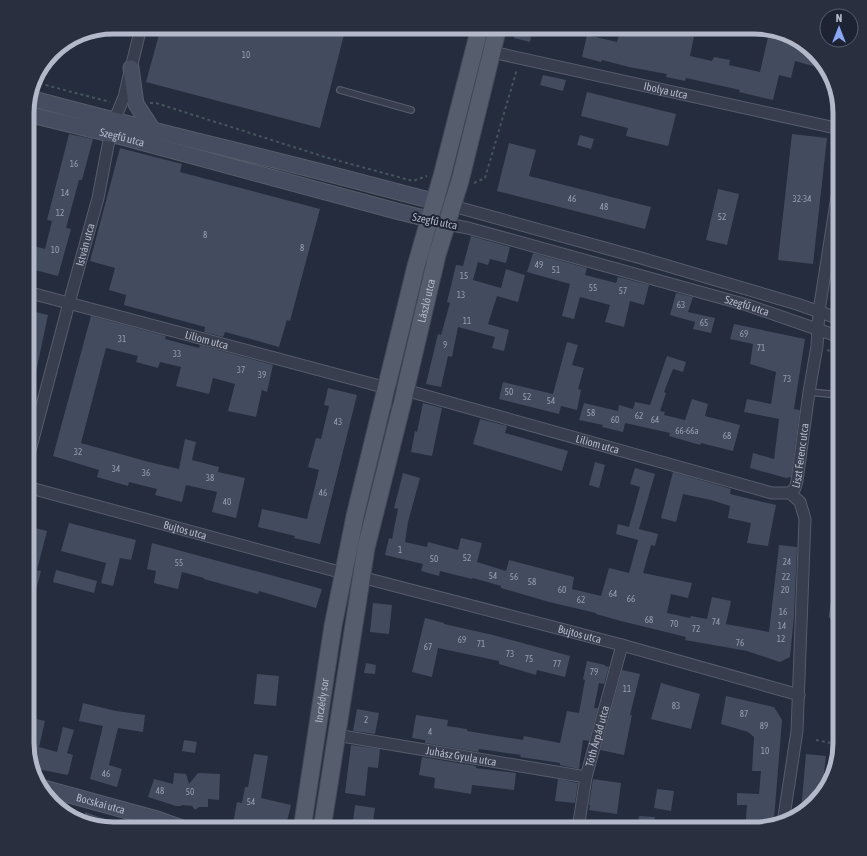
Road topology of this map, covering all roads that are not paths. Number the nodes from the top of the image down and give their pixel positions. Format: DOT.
graph roads {
  1 [pos="140,34"];
  2 [pos="478,34"];
  3 [pos="496,34"];
  4 [pos="492,52"];
  5 [pos="131,68"];
  6 [pos="340,90"];
  7 [pos="35,100"];
  8 [pos="411,110"];
  9 [pos="34,115"];
  10 [pos="833,127"];
  11 [pos="112,128"];
  12 [pos="153,130"];
  13 [pos="435,202"];
  14 [pos="453,206"];
  15 [pos="429,220"];
  16 [pos="833,222"];
  17 [pos="447,224"];
  18 [pos="34,294"];
  19 [pos="68,303"];
  20 [pos="819,311"];
  21 [pos="833,316"];
  22 [pos="818,329"];
  23 [pos="833,334"];
  24 [pos="387,388"];
  25 [pos="405,390"];
  26 [pos="809,392"];
  27 [pos="833,394"];
  28 [pos="399,416"];
  29 [pos="34,435"];
  30 [pos="34,489"];
  31 [pos="790,493"];
  32 [pos="343,573"];
  33 [pos="361,577"];
  34 [pos="622,645"];
  35 [pos="799,695"];
  36 [pos="336,735"];
  37 [pos="586,777"];
  38 [pos="49,789"];
  39 [pos="784,816"];
  40 [pos="165,822"];
  41 [pos="303,822"];
  42 [pos="323,822"];
  43 [pos="579,822"];
  1 -- 5 [label="street, István utca"];
  2 -- 13 [label="main road, László utca"];
  3 -- 4 [label="main road, László utca"];
  4 -- 10 [label="street, Ibolya utca"];
  4 -- 14 [label="main road, László utca"];
  5 -- 11 [label="street, István utca"];
  5 -- 12 [label="street"];
  6 -- 8 [label="lane"];
  7 -- 11 [label="street, Szegfű utca"];
  9 -- 11 [label="street, Szegfű utca"];
  11 -- 12 [label="street, Szegfű utca"];
  11 -- 15 [label="street, Szegfű utca"];
  11 -- 19 [label="street, István utca"];
  12 -- 13 [label="street, Szegfű utca"];
  13 -- 14 [label="street, Szegfű utca"];
  13 -- 15 [label="main road, László utca"];
  14 -- 17 [label="main road, László utca"];
  14 -- 20 [label="street, Szegfű utca"];
  15 -- 17 [label="street, Szegfű utca"];
  15 -- 24 [label="main road, László utca"];
  16 -- 20 [label="street, Liszt Ferenc utca"];
  17 -- 22 [label="street, Szegfű utca"];
  17 -- 25 [label="main road, László utca"];
  18 -- 19 [label="street, Liliom utca"];
  19 -- 24 [label="street, Liliom utca"];
  19 -- 29 [label="street, István utca"];
  20 -- 21 [label="street, Szegfű utca"];
  20 -- 22 [label="street, Liszt Ferenc utca"];
  22 -- 23 [label="street, Szegfű utca"];
  22 -- 26 [label="street, Liszt Ferenc utca"];
  24 -- 28 [label="street"];
  24 -- 32 [label="main road, László utca"];
  25 -- 28 [label="main road, László utca"];
  25 -- 31 [label="street, Liliom utca"];
  26 -- 27 [label="lane"];
  26 -- 31 [label="street, Liszt Ferenc utca"];
  28 -- 33 [label="main road, László utca"];
  30 -- 32 [label="street, Bujtos utca"];
  31 -- 35 [label="street, Liszt Ferenc utca"];
  32 -- 41 [label="main road, Inczédy sor"];
  33 -- 34 [label="street, Bujtos utca"];
  33 -- 36 [label="main road, Inczédy sor"];
  34 -- 35 [label="street, Bujtos utca"];
  34 -- 37 [label="street, Tóth Árpád utca"];
  35 -- 39 [label="street, Liszt Ferenc utca"];
  36 -- 37 [label="street, Juhász Gyula utca"];
  36 -- 42 [label="main road, Inczédy sor"];
  37 -- 43 [label="street, Tóth Árpád utca"];
  38 -- 40 [label="street, Bocskai utca"];
}
